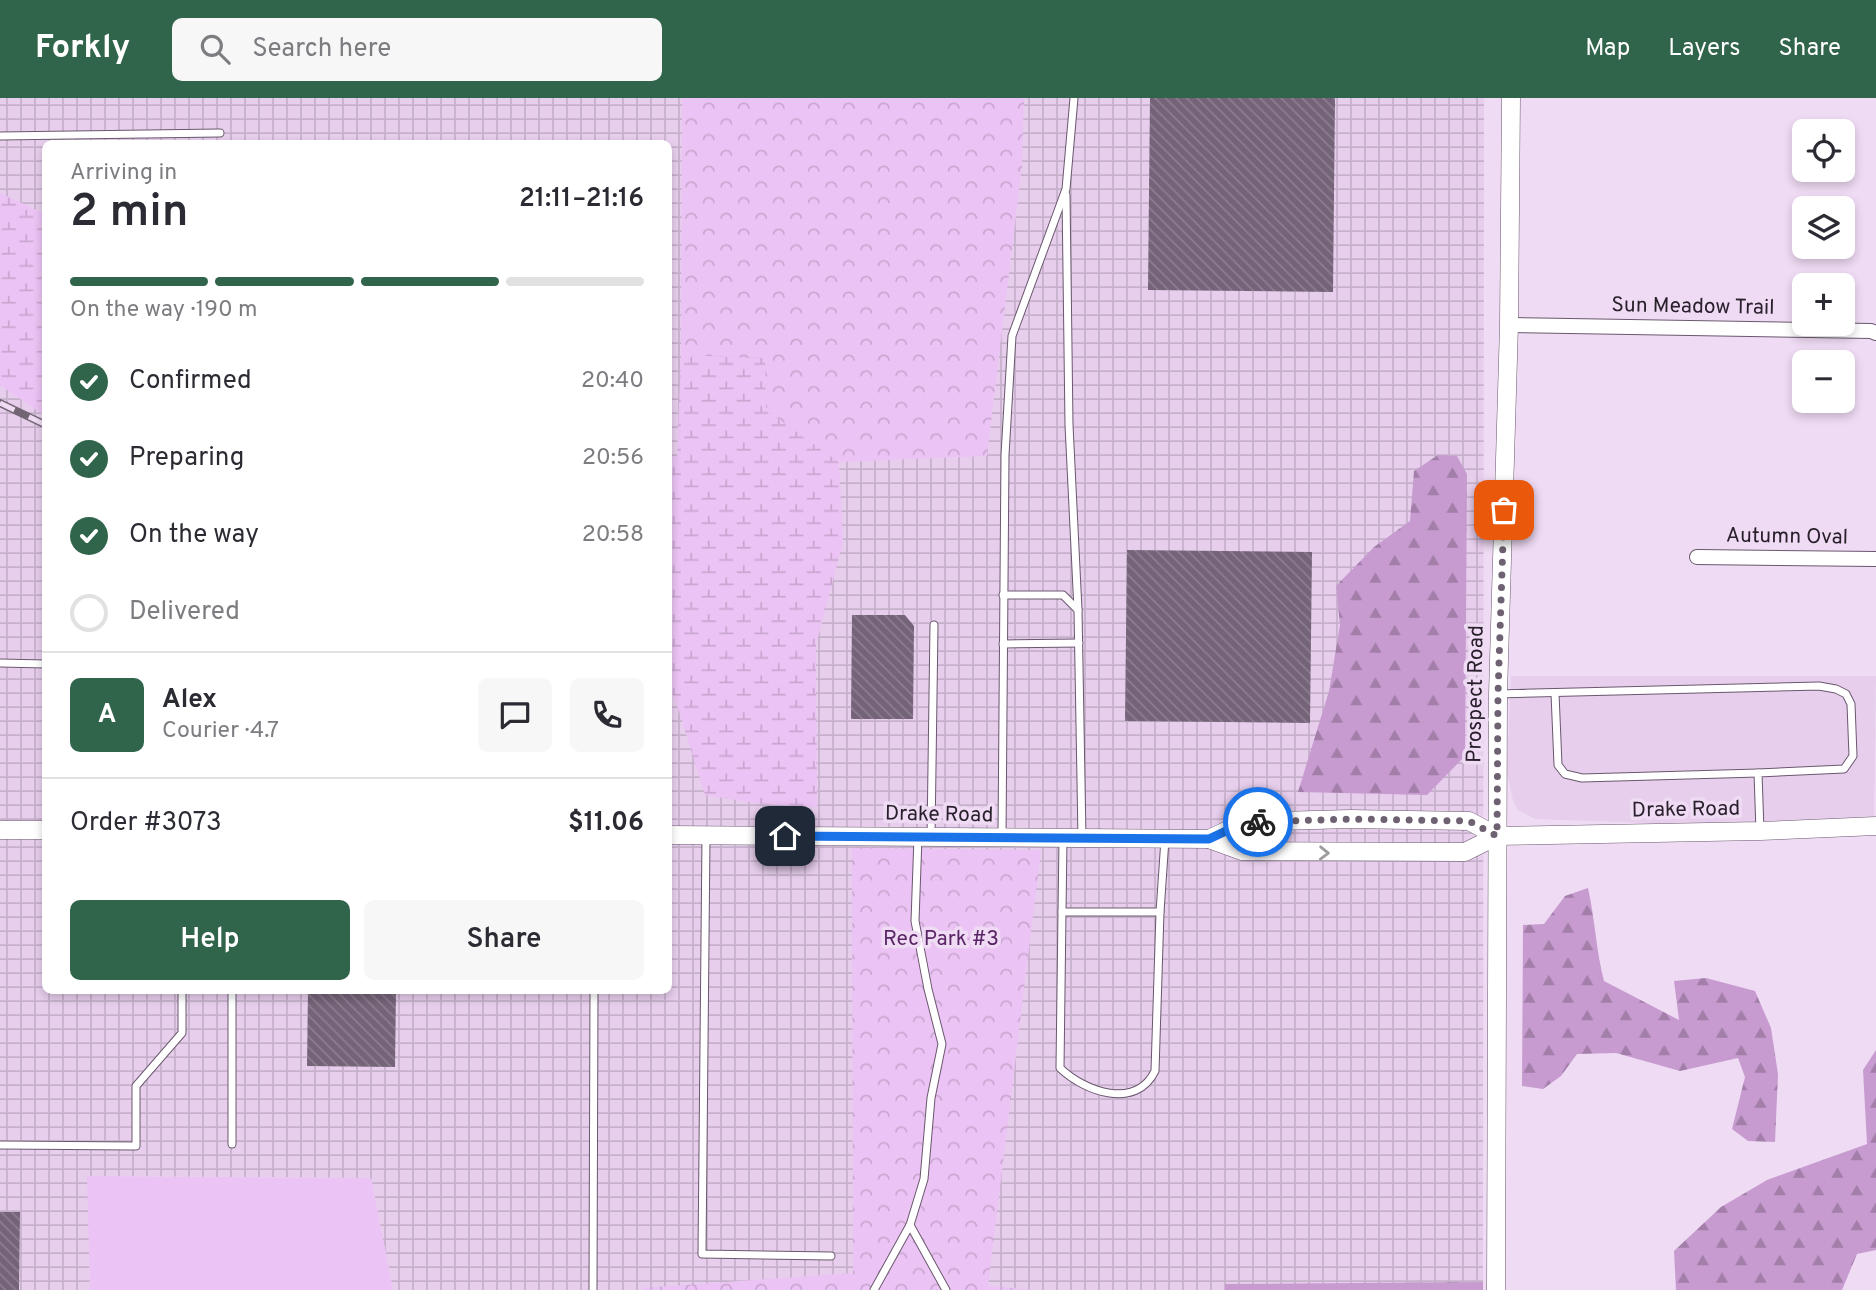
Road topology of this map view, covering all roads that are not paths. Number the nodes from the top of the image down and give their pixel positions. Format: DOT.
graph roads {
  1 [pos="1074,98"];
  2 [pos="1511,98"];
  3 [pos="220,133"];
  4 [pos="0,136"];
  5 [pos="1066,189"];
  6 [pos="1509,325"];
  7 [pos="1876,332"];
  8 [pos="1697,556"];
  9 [pos="1876,559"];
  10 [pos="1003,595"];
  11 [pos="1078,610"];
  12 [pos="934,625"];
  13 [pos="1079,643"];
  14 [pos="1003,644"];
  15 [pos="0,663"];
  16 [pos="42,664"];
  17 [pos="1555,693"];
  18 [pos="1498,694"];
  19 [pos="1758,773"];
  20 [pos="1876,827"];
  21 [pos="0,830"];
  22 [pos="42,830"];
  23 [pos="1760,831"];
  24 [pos="672,835"];
  25 [pos="706,836"];
  26 [pos="1497,836"];
  27 [pos="924,837"];
  28 [pos="1002,838"];
  29 [pos="1073,839"];
  30 [pos="1165,839"];
  31 [pos="1209,839"];
  32 [pos="1062,912"];
  33 [pos="1160,912"];
  34 [pos="182,994"];
  35 [pos="232,994"];
  36 [pos="594,994"];
  37 [pos="232,1144"];
  38 [pos="0,1145"];
  39 [pos="910,1225"];
  40 [pos="831,1256"];
  41 [pos="593,1290"];
  42 [pos="874,1290"];
  43 [pos="946,1290"];
  44 [pos="1496,1290"];
  1 -- 5 [label="lane"];
  2 -- 6 [label="street, Prospect Road"];
  3 -- 4 [label="lane"];
  5 -- 10 [label="lane"];
  5 -- 11 [label="lane"];
  6 -- 7 [label="street, Sun Meadow Trail"];
  6 -- 18 [label="street, Prospect Road"];
  8 -- 9 [label="street, Autumn Oval"];
  10 -- 11 [label="lane"];
  10 -- 14 [label="lane"];
  11 -- 13 [label="lane"];
  12 -- 27 [label="lane"];
  13 -- 14 [label="lane"];
  13 -- 29 [label="lane"];
  14 -- 28 [label="lane"];
  15 -- 16 [label="lane"];
  17 -- 18 [label="lane"];
  17 -- 19 [label="lane"];
  17 -- 19 [label="lane"];
  18 -- 26 [label="street, Prospect Road"];
  19 -- 23 [label="lane"];
  20 -- 23 [label="street, Drake Road"];
  21 -- 22 [label="street"];
  23 -- 26 [label="street, Drake Road"];
  24 -- 25 [label="street, Drake Road"];
  25 -- 27 [label="street, Drake Road"];
  25 -- 40 [label="lane"];
  31 -- 26 [label="street, Drake Road, one-way"];
  26 -- 31 [label="street, Drake Road"];
  26 -- 44 [label="street, Prospect Road"];
  27 -- 28 [label="street, Drake Road"];
  27 -- 39 [label="lane"];
  28 -- 29 [label="street, Drake Road"];
  29 -- 30 [label="street, Drake Road"];
  29 -- 32 [label="lane"];
  30 -- 31 [label="street, Drake Road"];
  30 -- 33 [label="lane"];
  32 -- 33 [label="lane"];
  32 -- 33 [label="lane"];
  34 -- 38 [label="lane"];
  35 -- 37 [label="lane"];
  36 -- 41 [label="lane"];
  39 -- 42 [label="lane"];
  39 -- 43 [label="lane"];
}
